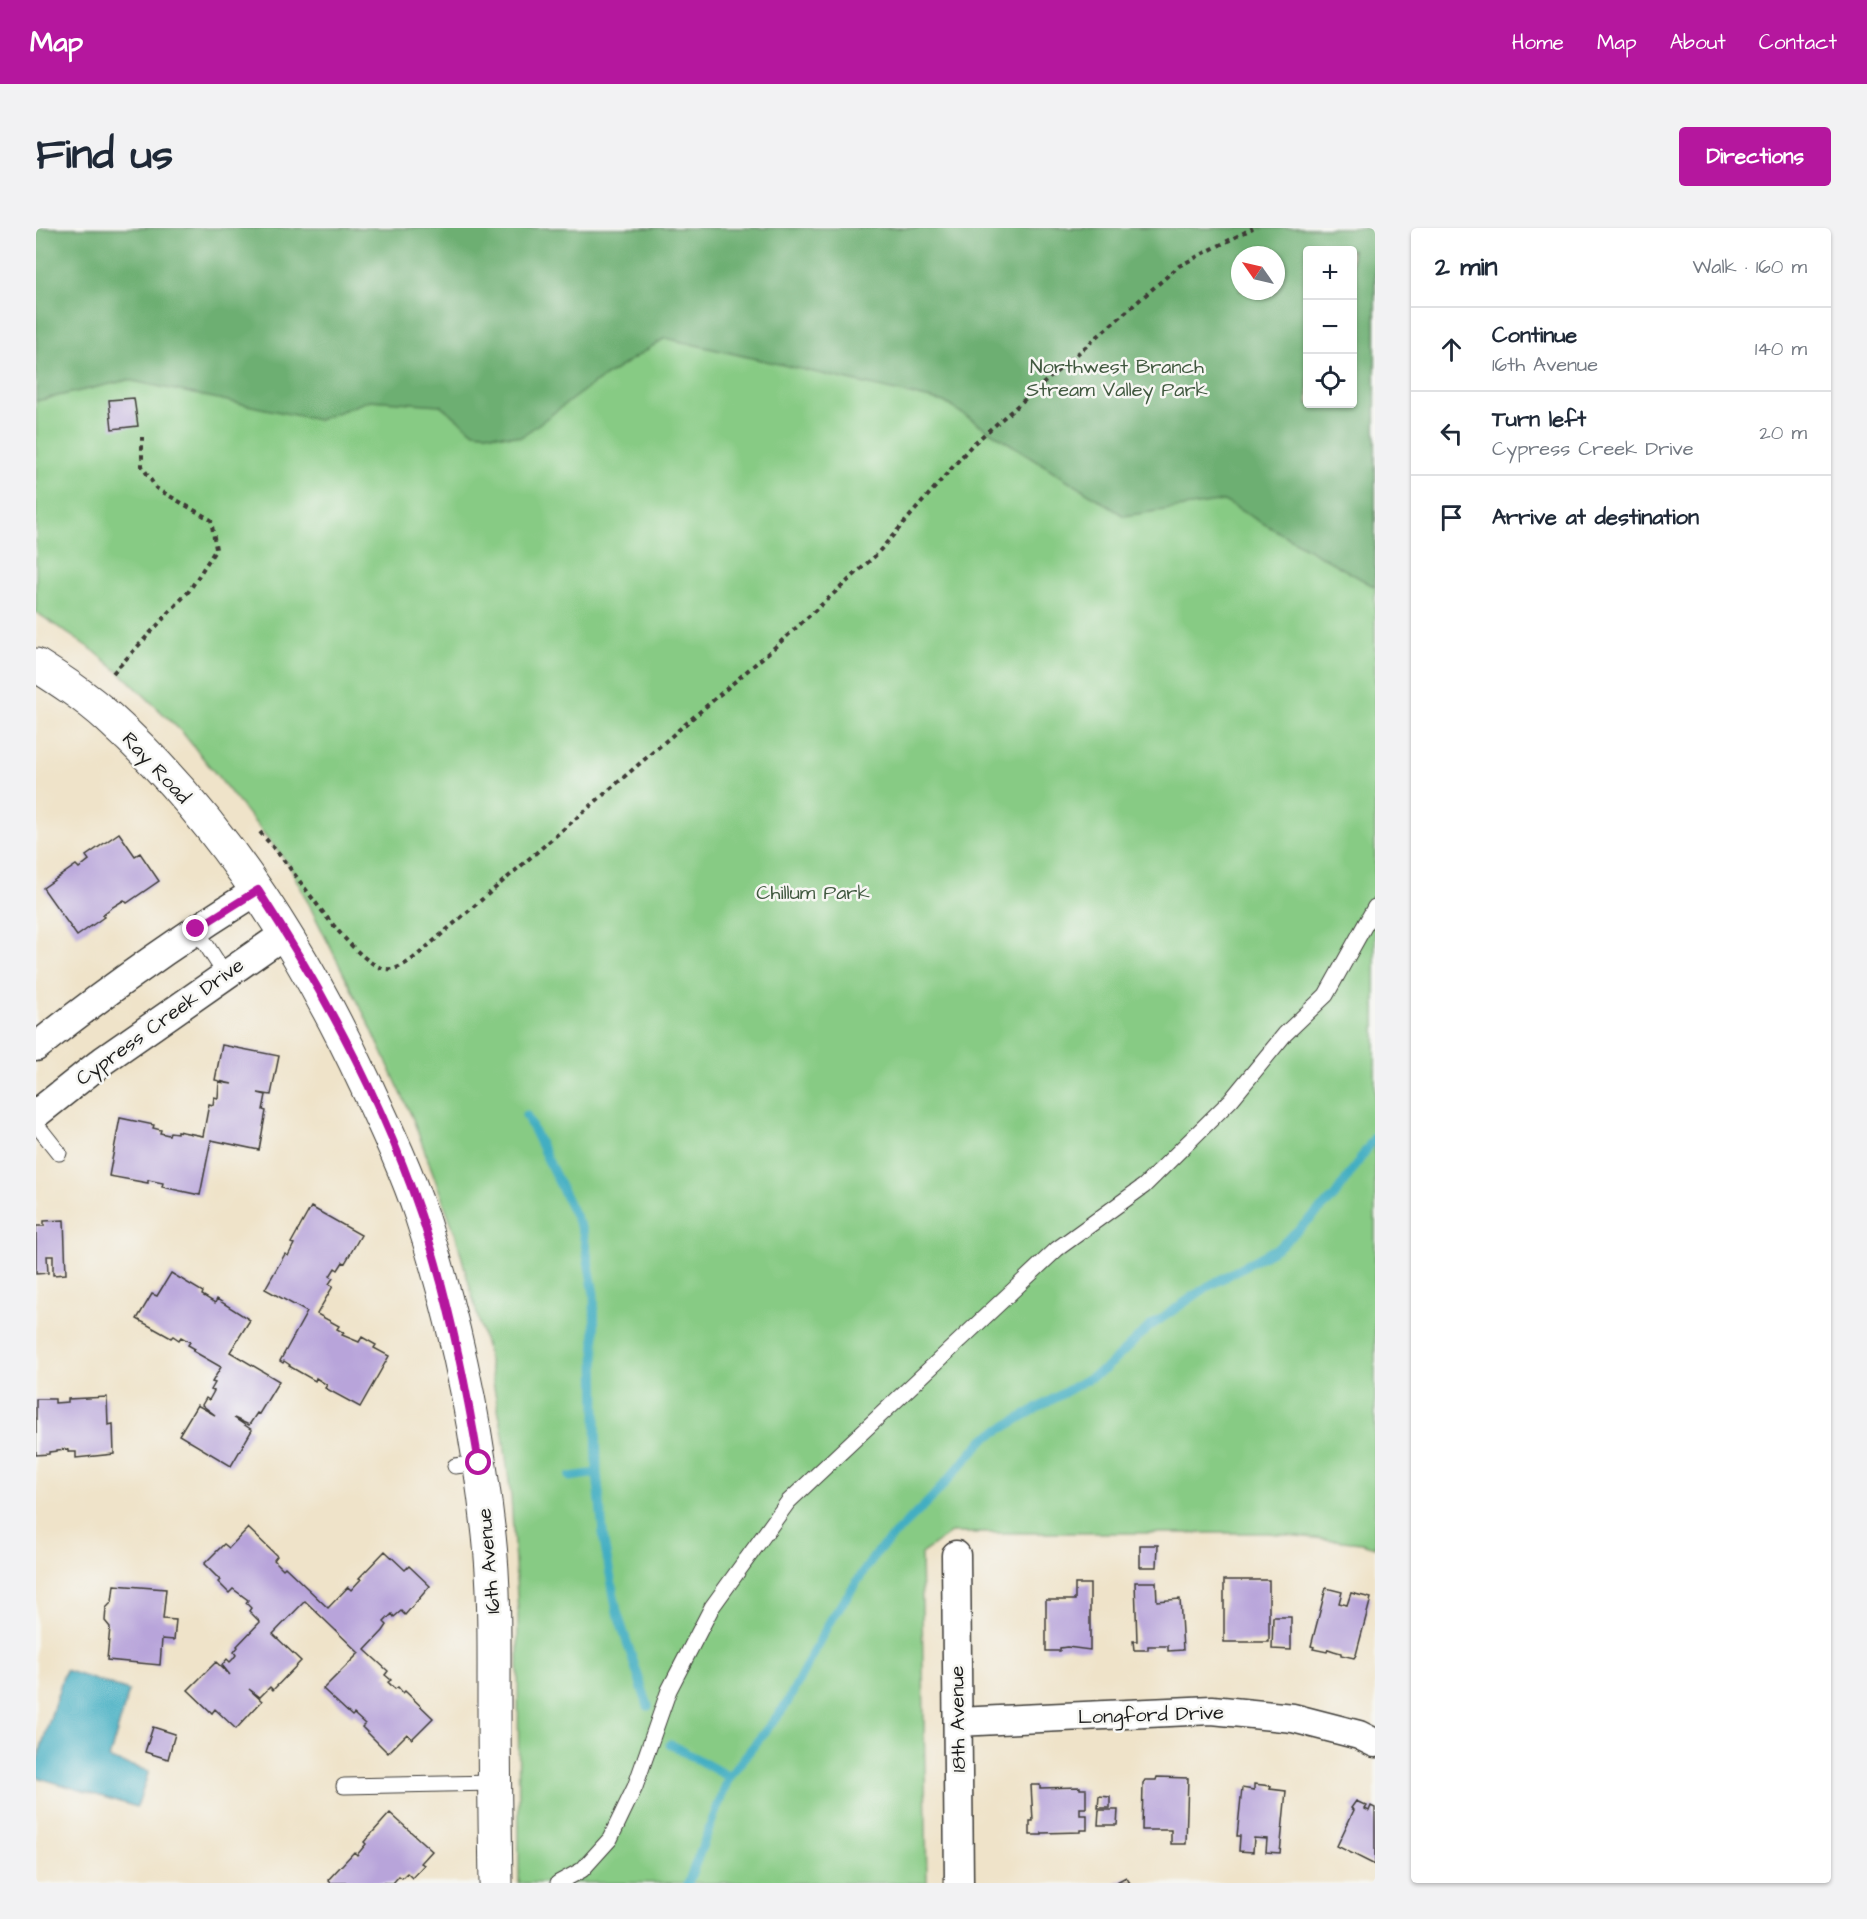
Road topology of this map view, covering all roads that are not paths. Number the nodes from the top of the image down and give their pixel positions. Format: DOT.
graph roads {
  1 [pos="36,665"];
  2 [pos="258,890"];
  3 [pos="1375,907"];
  4 [pos="196,929"];
  5 [pos="286,933"];
  6 [pos="225,974"];
  7 [pos="36,1047"];
  8 [pos="36,1114"];
  9 [pos="36,1125"];
  10 [pos="59,1153"];
  11 [pos="956,1555"];
  12 [pos="958,1722"];
  13 [pos="1375,1743"];
  14 [pos="494,1783"];
  15 [pos="344,1786"];
  16 [pos="496,1883"];
  17 [pos="558,1883"];
  18 [pos="959,1883"];
  1 -- 2 [label="street, Ray Road"];
  2 -- 4 [label="street"];
  2 -- 5 [label="street, 16th Avenue"];
  3 -- 17 [label="lane"];
  4 -- 6 [label="lane"];
  4 -- 7 [label="street"];
  5 -- 6 [label="street, Cypress Creek Drive"];
  5 -- 14 [label="street, 16th Avenue"];
  6 -- 8 [label="street, Cypress Creek Drive"];
  9 -- 10 [label="lane"];
  11 -- 12 [label="street, 18th Avenue"];
  12 -- 13 [label="street, Longford Drive"];
  12 -- 18 [label="street, 18th Avenue"];
  14 -- 15 [label="lane"];
  14 -- 16 [label="street, 16th Avenue"];
}
